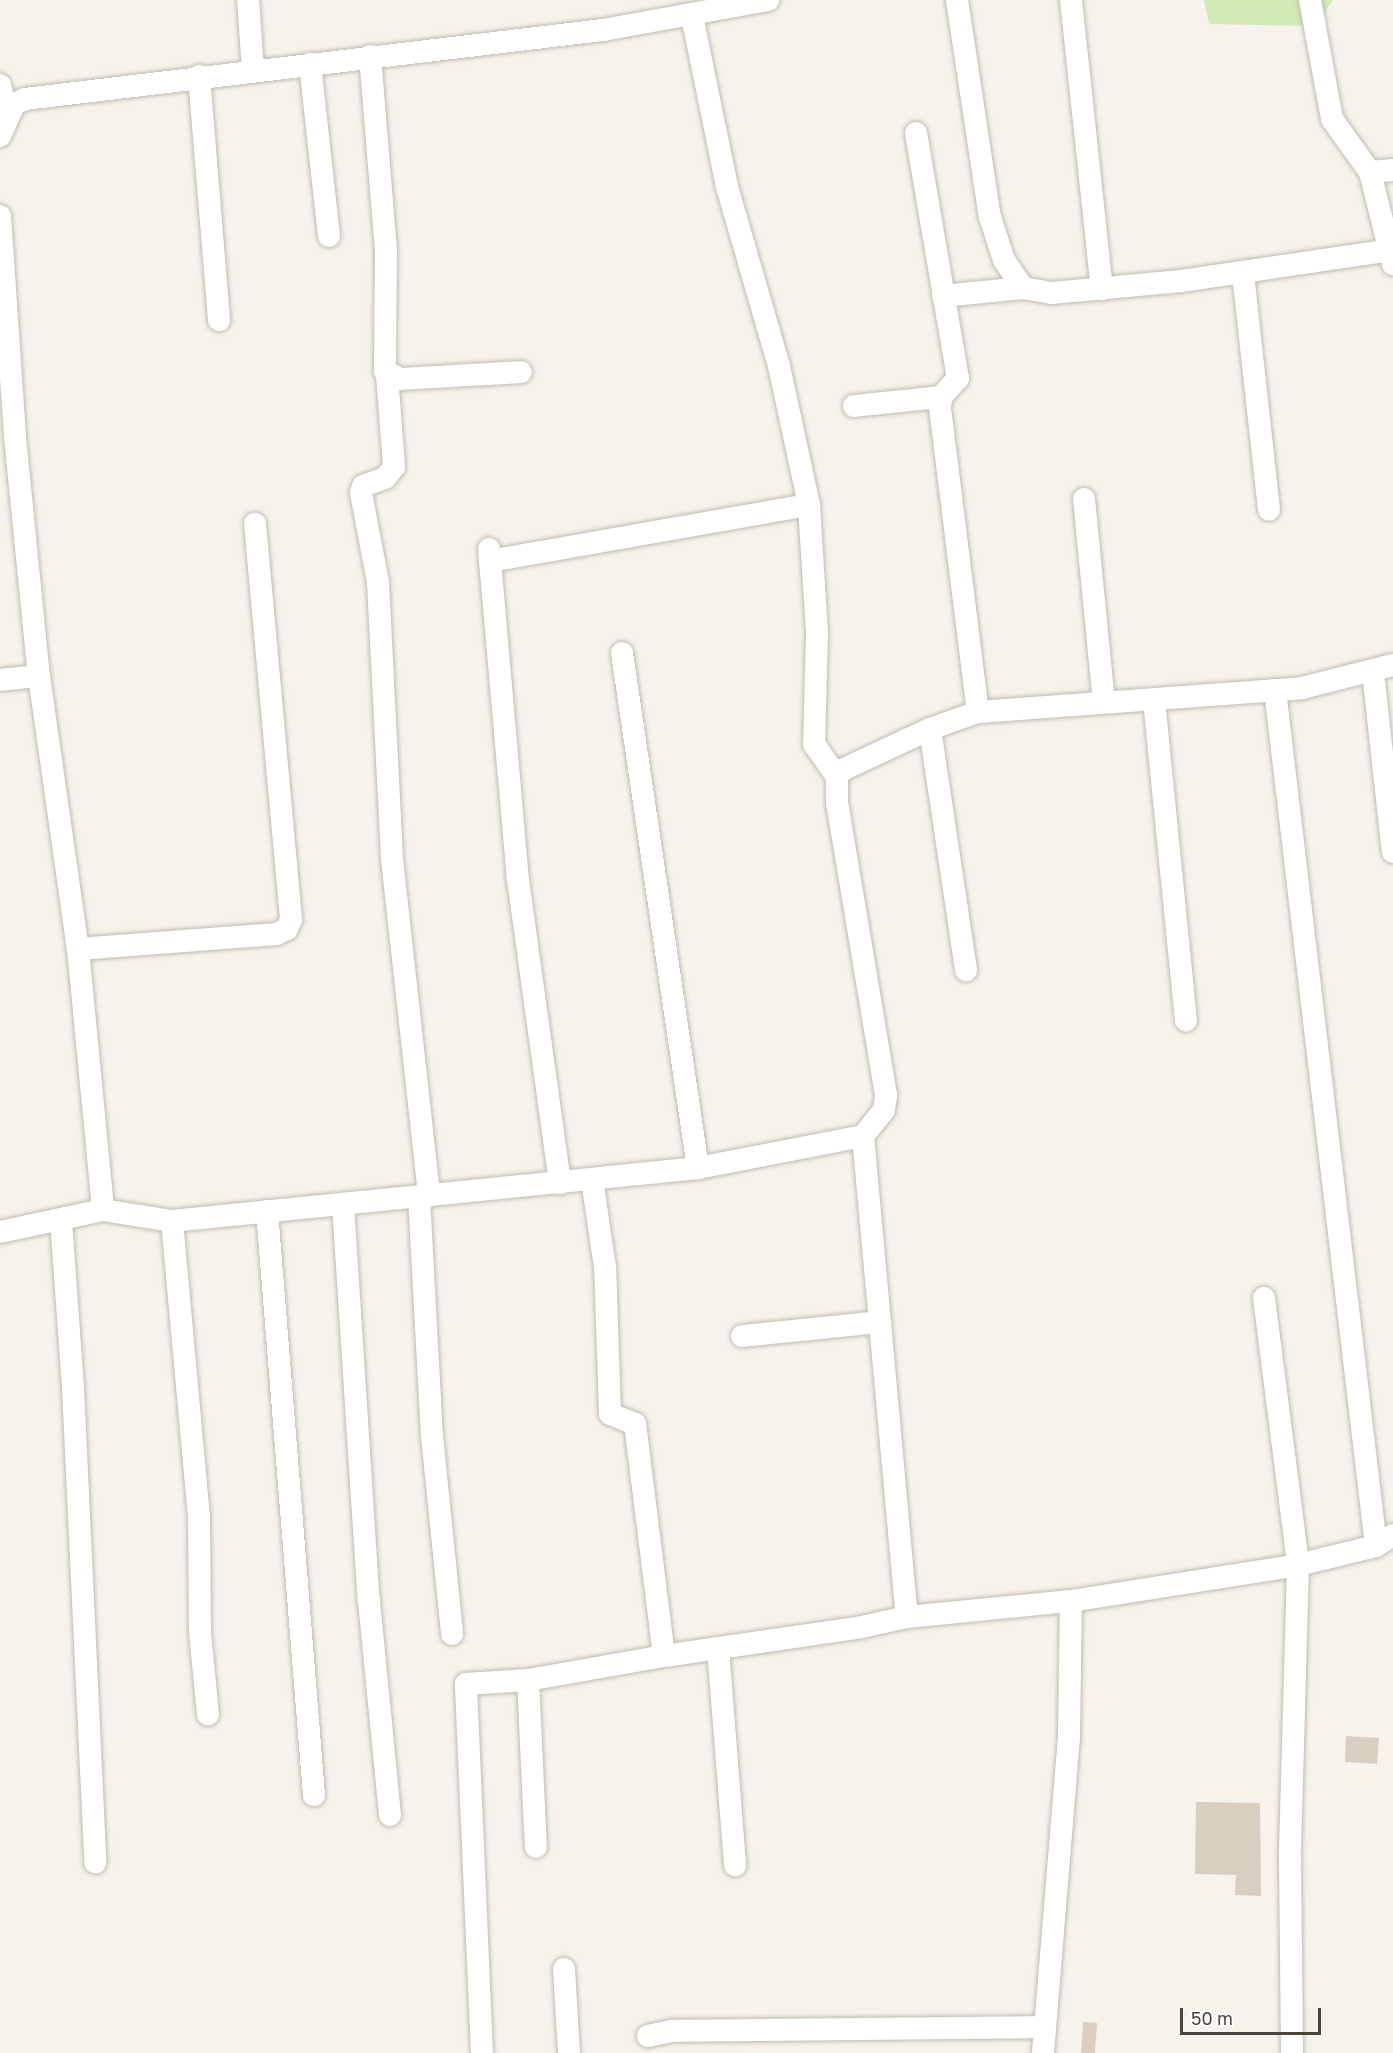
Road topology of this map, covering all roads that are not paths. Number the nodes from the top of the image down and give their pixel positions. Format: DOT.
graph roads {
  1 [pos="248,0"];
  2 [pos="768,0"];
  3 [pos="957,0"];
  4 [pos="1071,0"];
  5 [pos="1310,0"];
  6 [pos="657,10"];
  7 [pos="692,16"];
  8 [pos="370,56"];
  9 [pos="310,64"];
  10 [pos="253,69"];
  11 [pos="199,76"];
  12 [pos="0,85"];
  13 [pos="4,126"];
  14 [pos="916,133"];
  15 [pos="1393,170"];
  16 [pos="1370,172"];
  17 [pos="0,216"];
  18 [pos="329,237"];
  19 [pos="1392,257"];
  20 [pos="1243,274"];
  21 [pos="1023,288"];
  22 [pos="1102,289"];
  23 [pos="944,296"];
  24 [pos="219,320"];
  25 [pos="521,372"];
  26 [pos="387,375"];
  27 [pos="941,397"];
  28 [pos="854,406"];
  29 [pos="1084,499"];
  30 [pos="809,505"];
  31 [pos="1269,510"];
  32 [pos="255,524"];
  33 [pos="622,653"];
  34 [pos="1383,668"];
  35 [pos="39,676"];
  36 [pos="0,680"];
  37 [pos="1275,690"];
  38 [pos="1154,700"];
  39 [pos="1104,702"];
  40 [pos="978,712"];
  41 [pos="930,729"];
  42 [pos="837,777"];
  43 [pos="1393,852"];
  44 [pos="78,949"];
  45 [pos="966,970"];
  46 [pos="1186,1020"];
  47 [pos="863,1136"];
  48 [pos="698,1168"];
  49 [pos="592,1180"];
  50 [pos="560,1183"];
  51 [pos="424,1196"];
  52 [pos="343,1204"];
  53 [pos="103,1210"];
  54 [pos="267,1211"];
  55 [pos="61,1220"];
  56 [pos="172,1221"];
  57 [pos="0,1232"];
  58 [pos="1264,1298"];
  59 [pos="880,1322"];
  60 [pos="742,1336"];
  61 [pos="1385,1540"];
  62 [pos="1298,1565"];
  63 [pos="1071,1601"];
  64 [pos="907,1617"];
  65 [pos="452,1634"];
  66 [pos="718,1648"];
  67 [pos="664,1656"];
  68 [pos="528,1680"];
  69 [pos="208,1715"];
  70 [pos="314,1795"];
  71 [pos="390,1815"];
  72 [pos="536,1847"];
  73 [pos="94,1862"];
  74 [pos="735,1865"];
  75 [pos="564,1970"];
  76 [pos="1045,2027"];
  77 [pos="648,2036"];
  78 [pos="482,2053"];
  79 [pos="569,2053"];
  80 [pos="1043,2053"];
  81 [pos="1293,2053"];
  1 -- 10 [label="street"];
  2 -- 7 [label="street"];
  3 -- 21 [label="street"];
  4 -- 22 [label="street"];
  5 -- 16 [label="street"];
  6 -- 7 [label="street"];
  6 -- 8 [label="street"];
  7 -- 30 [label="street"];
  8 -- 9 [label="street"];
  8 -- 26 [label="street"];
  9 -- 10 [label="street"];
  9 -- 18 [label="street"];
  10 -- 11 [label="street"];
  11 -- 13 [label="street"];
  11 -- 24 [label="street"];
  12 -- 13 [label="street"];
  14 -- 23 [label="street"];
  15 -- 16 [label="street"];
  16 -- 19 [label="street"];
  17 -- 35 [label="street"];
  19 -- 20 [label="street"];
  20 -- 22 [label="street"];
  20 -- 31 [label="street"];
  21 -- 22 [label="street"];
  21 -- 23 [label="street"];
  23 -- 27 [label="street"];
  25 -- 26 [label="street"];
  26 -- 51 [label="street"];
  27 -- 28 [label="street"];
  27 -- 40 [label="street"];
  29 -- 39 [label="street"];
  30 -- 42 [label="street"];
  30 -- 50 [label="street"];
  32 -- 44 [label="street"];
  33 -- 48 [label="street"];
  34 -- 37 [label="street"];
  34 -- 43 [label="street"];
  35 -- 36 [label="street"];
  35 -- 44 [label="street"];
  37 -- 38 [label="street"];
  37 -- 61 [label="street"];
  38 -- 39 [label="street"];
  38 -- 46 [label="street"];
  39 -- 40 [label="street"];
  40 -- 41 [label="street"];
  41 -- 42 [label="street"];
  41 -- 45 [label="street"];
  42 -- 47 [label="street"];
  44 -- 53 [label="street"];
  47 -- 48 [label="street"];
  47 -- 59 [label="street"];
  48 -- 49 [label="street"];
  49 -- 50 [label="street"];
  49 -- 67 [label="street"];
  50 -- 51 [label="street"];
  51 -- 52 [label="street"];
  51 -- 65 [label="street"];
  52 -- 54 [label="street"];
  52 -- 71 [label="street"];
  53 -- 55 [label="street"];
  53 -- 56 [label="street"];
  54 -- 56 [label="street"];
  54 -- 70 [label="street"];
  55 -- 57 [label="street"];
  55 -- 73 [label="street"];
  56 -- 69 [label="street"];
  58 -- 62 [label="street"];
  59 -- 60 [label="street"];
  59 -- 64 [label="street"];
  61 -- 62 [label="street"];
  62 -- 63 [label="street"];
  62 -- 81 [label="street"];
  63 -- 64 [label="street"];
  63 -- 76 [label="street"];
  64 -- 66 [label="street"];
  66 -- 67 [label="street"];
  66 -- 74 [label="street"];
  67 -- 68 [label="street"];
  68 -- 72 [label="street"];
  68 -- 78 [label="street"];
  75 -- 79 [label="street"];
  76 -- 77 [label="street"];
  76 -- 80 [label="street"];
}
